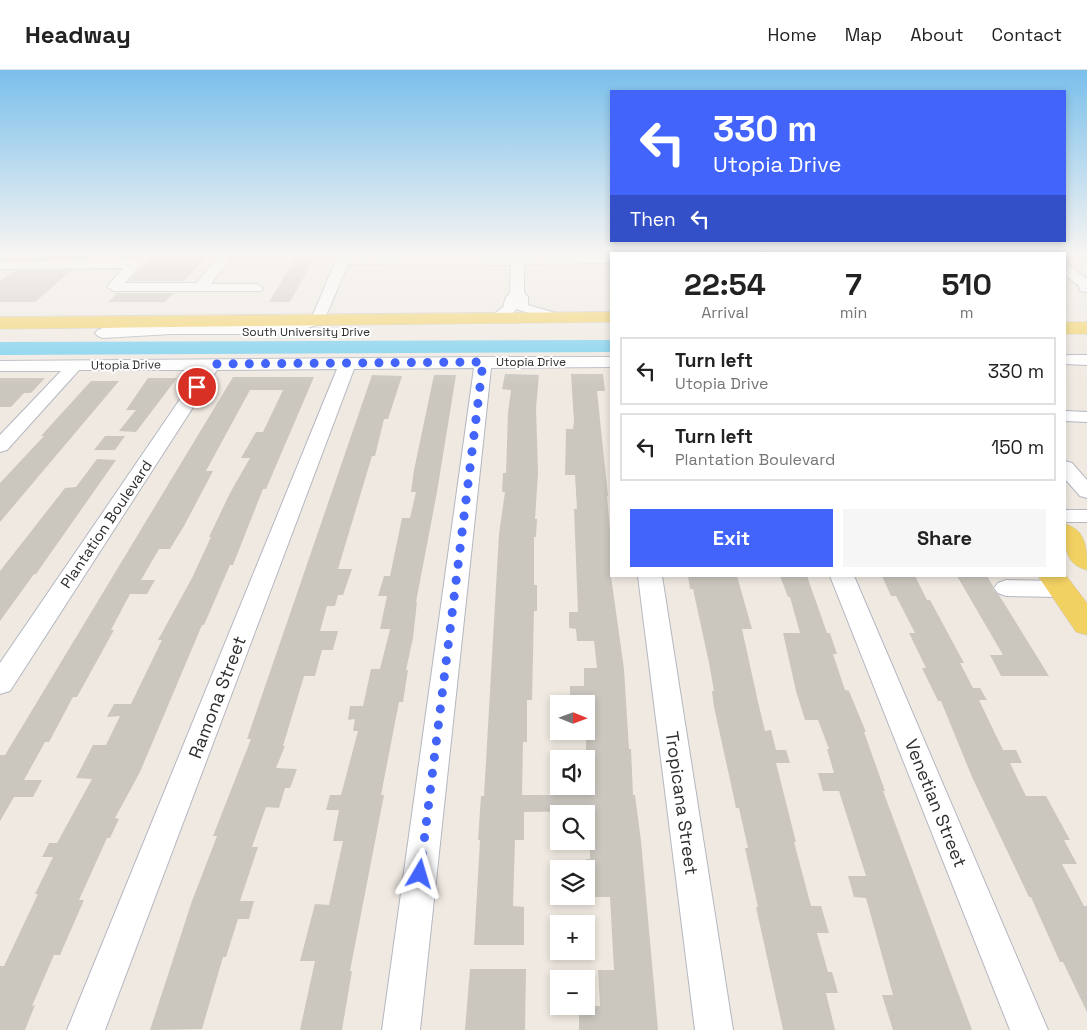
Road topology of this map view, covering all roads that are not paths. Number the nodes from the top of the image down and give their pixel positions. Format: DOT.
graph roads {
  1 [pos="328,298"];
  2 [pos="512,298"];
  3 [pos="521,298"];
  4 [pos="1066,315"];
  5 [pos="1087,315"];
  6 [pos="554,317"];
  7 [pos="610,317"];
  8 [pos="496,318"];
  9 [pos="518,318"];
  10 [pos="318,320"];
  11 [pos="0,323"];
  12 [pos="1066,328"];
  13 [pos="1087,328"];
  14 [pos="610,330"];
  15 [pos="334,332"];
  16 [pos="103,333"];
  17 [pos="0,334"];
  18 [pos="1068,360"];
  19 [pos="1087,360"];
  20 [pos="483,362"];
  21 [pos="610,362"];
  22 [pos="348,363"];
  23 [pos="212,364"];
  24 [pos="75,365"];
  25 [pos="0,366"];
  26 [pos="1066,416"];
  27 [pos="1087,417"];
  28 [pos="0,446"];
  29 [pos="1087,465"];
  30 [pos="1066,466"];
  31 [pos="1066,467"];
  32 [pos="1087,492"];
  33 [pos="1066,516"];
  34 [pos="1087,516"];
  35 [pos="1066,533"];
  36 [pos="1087,561"];
  37 [pos="650,577"];
  38 [pos="842,577"];
  39 [pos="1057,583"];
  40 [pos="1006,588"];
  41 [pos="1087,626"];
  42 [pos="0,684"];
  43 [pos="86,1030"];
  44 [pos="401,1030"];
  45 [pos="714,1030"];
  46 [pos="1029,1030"];
  1 -- 10 [label="street"];
  2 -- 8 [label="street"];
  3 -- 6 [label="street"];
  4 -- 5 [label="main road"];
  6 -- 7 [label="main road, South University Drive"];
  6 -- 9 [label="main road, South University Drive"];
  8 -- 9 [label="main road, South University Drive"];
  8 -- 10 [label="main road, South University Drive"];
  9 -- 15 [label="main road"];
  10 -- 11 [label="main road, South University Drive"];
  10 -- 16 [label="street"];
  12 -- 13 [label="main road"];
  14 -- 15 [label="main road, South University Drive"];
  15 -- 16 [label="main road, South University Drive"];
  16 -- 17 [label="main road, South University Drive"];
  18 -- 19 [label="street"];
  20 -- 21 [label="street, Utopia Drive"];
  20 -- 22 [label="street, Utopia Drive"];
  20 -- 44 [label="street"];
  22 -- 23 [label="street, Utopia Drive"];
  22 -- 43 [label="street, Ramona Street"];
  23 -- 24 [label="street, Utopia Drive"];
  23 -- 42 [label="street, Plantation Boulevard"];
  24 -- 25 [label="street, Utopia Drive"];
  24 -- 28 [label="street"];
  26 -- 27 [label="street"];
  29 -- 30 [label="street"];
  31 -- 32 [label="street"];
  33 -- 34 [label="street"];
  35 -- 36 [label="main road"];
  37 -- 45 [label="street, Tropicana Street"];
  38 -- 46 [label="street, Venetian Street"];
  39 -- 40 [label="street"];
  39 -- 41 [label="main road"];
}
